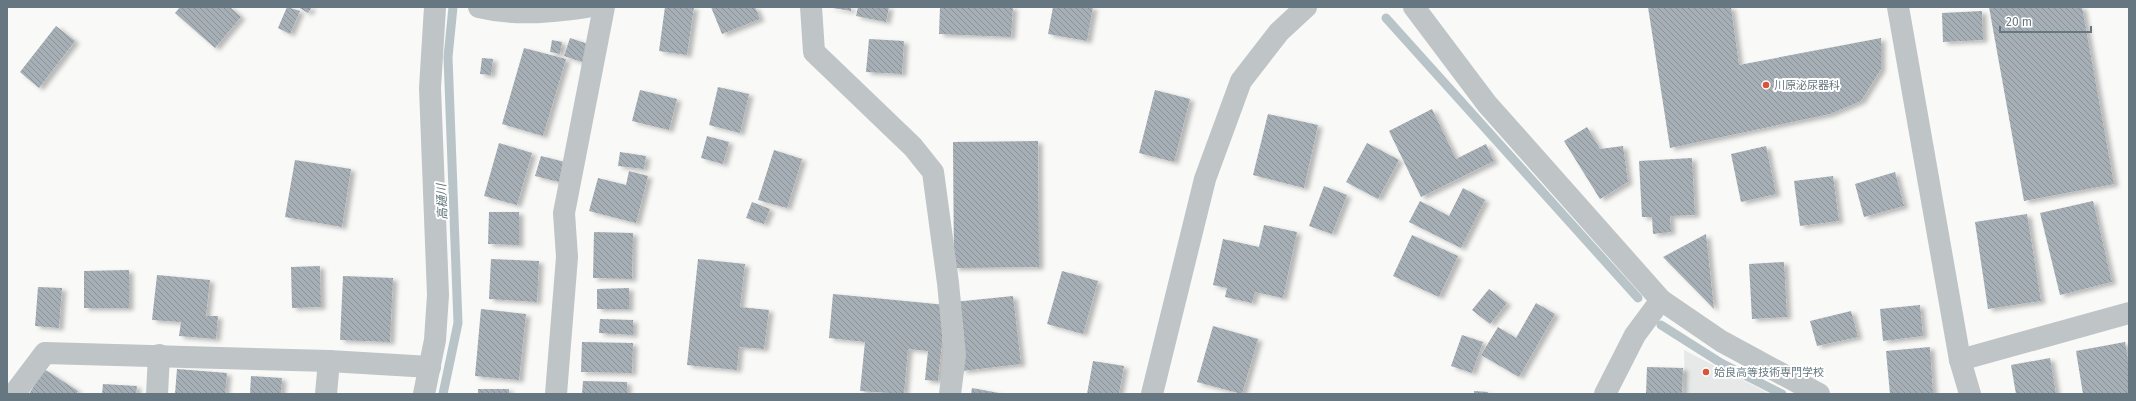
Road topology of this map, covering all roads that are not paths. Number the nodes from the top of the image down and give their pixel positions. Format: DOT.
graph roads {
  1 [pos="435,7"];
  2 [pos="479,7"];
  3 [pos="586,7"];
  4 [pos="604,7"];
  5 [pos="811,7"];
  6 [pos="1306,7"];
  7 [pos="1414,7"];
  8 [pos="1898,7"];
  9 [pos="1661,300"];
  10 [pos="2129,313"];
  11 [pos="159,355"];
  12 [pos="1960,360"];
  13 [pos="330,361"];
  14 [pos="430,367"];
  15 [pos="14,394"];
  16 [pos="157,394"];
  17 [pos="326,394"];
  18 [pos="424,394"];
  19 [pos="556,394"];
  20 [pos="950,394"];
  21 [pos="1152,394"];
  22 [pos="1605,394"];
  23 [pos="1819,394"];
  24 [pos="1970,394"];
  1 -- 14 [label="street"];
  2 -- 3 [label="street"];
  4 -- 19 [label="street"];
  5 -- 20 [label="street"];
  6 -- 21 [label="street"];
  7 -- 9 [label="street"];
  8 -- 12 [label="street"];
  9 -- 22 [label="street"];
  9 -- 23 [label="street"];
  10 -- 12 [label="street"];
  11 -- 13 [label="street"];
  11 -- 15 [label="street"];
  11 -- 16 [label="street"];
  12 -- 24 [label="street"];
  13 -- 14 [label="street"];
  13 -- 17 [label="street"];
  14 -- 18 [label="street"];
}
